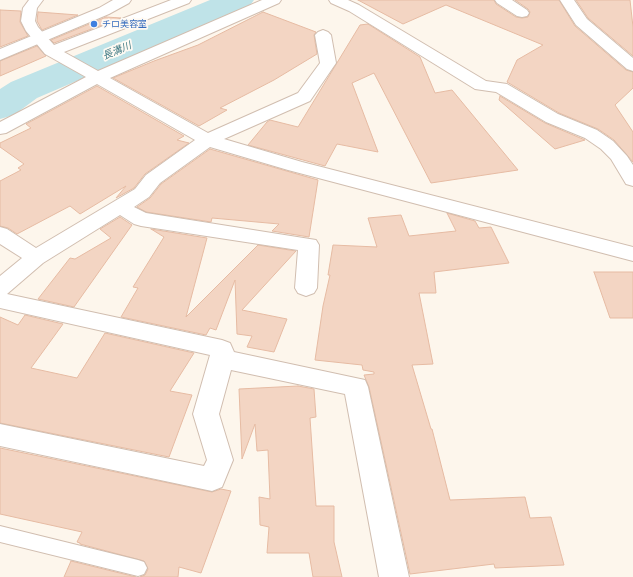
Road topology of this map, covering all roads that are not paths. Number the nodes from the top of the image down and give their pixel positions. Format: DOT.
graph roads {
  1 [pos="36,0"];
  2 [pos="124,0"];
  3 [pos="184,0"];
  4 [pos="274,0"];
  5 [pos="336,0"];
  6 [pos="502,0"];
  7 [pos="567,0"];
  8 [pos="522,13"];
  9 [pos="323,35"];
  10 [pos="40,37"];
  11 [pos="51,51"];
  12 [pos="0,55"];
  13 [pos="633,66"];
  14 [pos="98,77"];
  15 [pos="0,129"];
  16 [pos="207,140"];
  17 [pos="633,180"];
  18 [pos="120,206"];
  19 [pos="0,234"];
  20 [pos="633,254"];
  21 [pos="36,258"];
  22 [pos="0,288"];
  23 [pos="306,288"];
  24 [pos="0,300"];
  25 [pos="222,359"];
  26 [pos="0,435"];
  27 [pos="0,534"];
  28 [pos="138,568"];
  29 [pos="394,577"];
  1 -- 10 [label="street"];
  2 -- 10 [label="street"];
  3 -- 11 [label="street"];
  4 -- 14 [label="street"];
  5 -- 17 [label="street"];
  6 -- 8 [label="street"];
  7 -- 13 [label="street"];
  9 -- 16 [label="street"];
  10 -- 11 [label="street"];
  10 -- 12 [label="street"];
  11 -- 14 [label="street"];
  14 -- 15 [label="street"];
  14 -- 16 [label="street"];
  16 -- 18 [label="street"];
  16 -- 20 [label="street"];
  18 -- 21 [label="street"];
  18 -- 23 [label="street"];
  19 -- 21 [label="street"];
  21 -- 22 [label="street"];
  24 -- 25 [label="street"];
  25 -- 26 [label="street"];
  25 -- 29 [label="street"];
  27 -- 28 [label="lane"];
}
